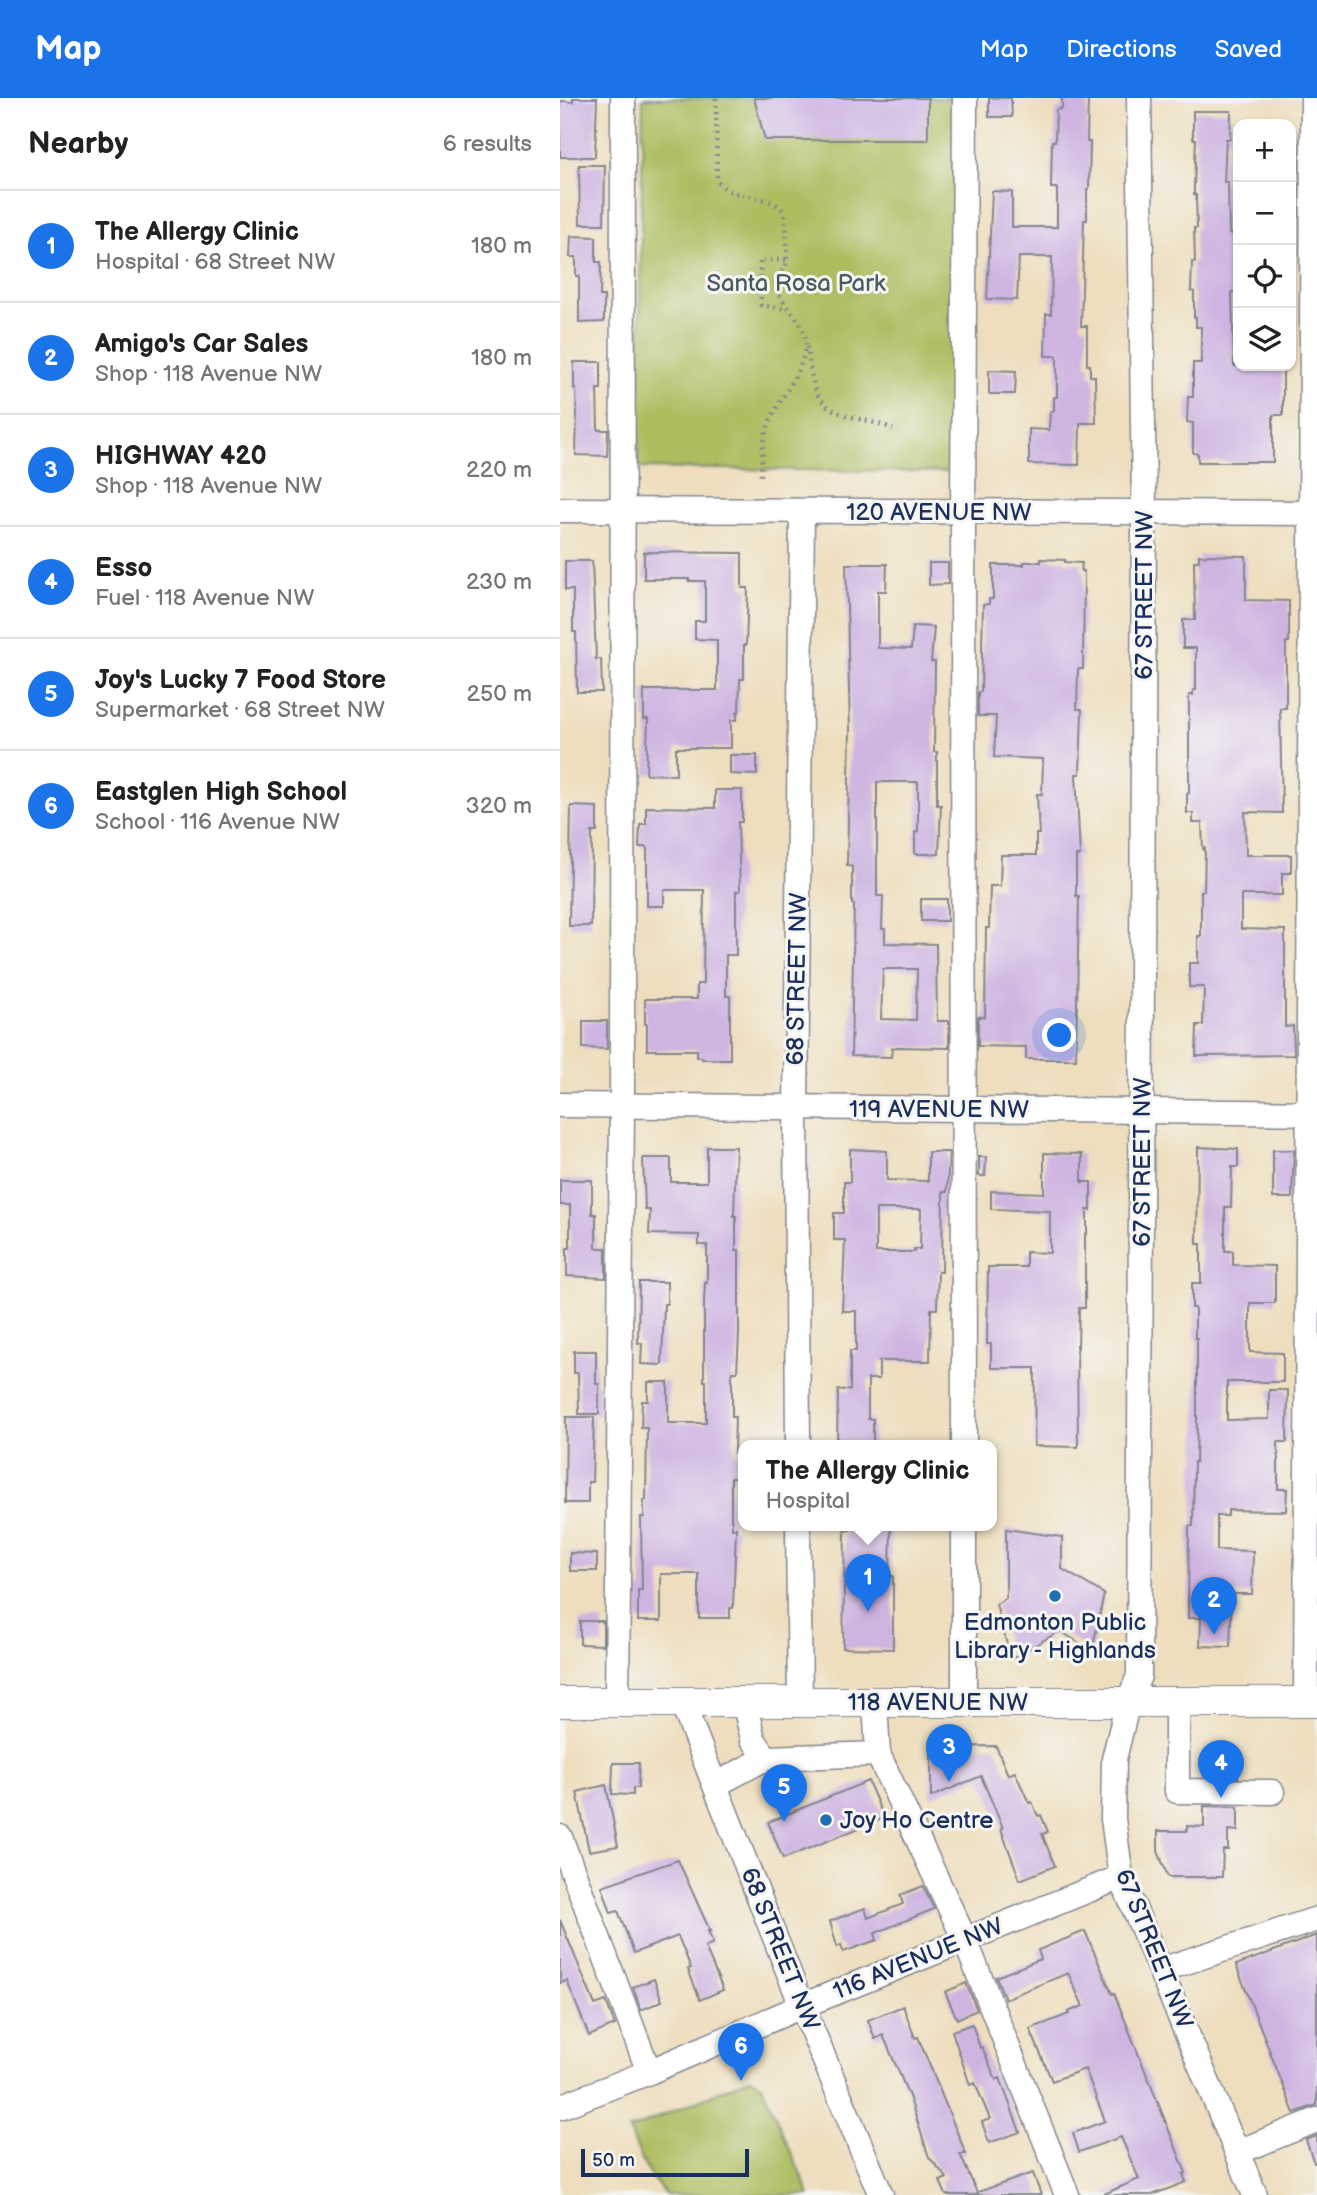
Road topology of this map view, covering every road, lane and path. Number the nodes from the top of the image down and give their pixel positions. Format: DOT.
graph roads {
  1 [pos="623,98"];
  2 [pos="716,98"];
  3 [pos="965,98"];
  4 [pos="1139,98"];
  5 [pos="1312,98"];
  6 [pos="786,260"];
  7 [pos="792,311"];
  8 [pos="806,342"];
  9 [pos="893,429"];
  10 [pos="761,478"];
  11 [pos="560,510"];
  12 [pos="1144,510"];
  13 [pos="623,511"];
  14 [pos="963,512"];
  15 [pos="802,513"];
  16 [pos="1314,513"];
  17 [pos="560,1105"];
  18 [pos="622,1106"];
  19 [pos="796,1109"];
  20 [pos="964,1109"];
  21 [pos="1142,1109"];
  22 [pos="1313,1113"];
  23 [pos="798,1440"];
  24 [pos="964,1440"];
  25 [pos="799,1531"];
  26 [pos="964,1531"];
  27 [pos="1312,1560"];
  28 [pos="1311,1670"];
  29 [pos="560,1702"];
  30 [pos="617,1702"];
  31 [pos="682,1702"];
  32 [pos="744,1702"];
  33 [pos="800,1702"];
  34 [pos="876,1702"];
  35 [pos="964,1702"];
  36 [pos="1128,1702"];
  37 [pos="1177,1702"];
  38 [pos="1311,1702"];
  39 [pos="878,1754"];
  40 [pos="766,1758"];
  41 [pos="715,1785"];
  42 [pos="1272,1791"];
  43 [pos="560,1837"];
  44 [pos="1121,1877"];
  45 [pos="1317,1919"];
  46 [pos="965,1940"];
  47 [pos="1161,1970"];
  48 [pos="802,2006"];
  49 [pos="649,2072"];
  50 [pos="560,2107"];
  51 [pos="1317,2120"];
  52 [pos="1238,2152"];
  53 [pos="881,2195"];
  54 [pos="1067,2195"];
  55 [pos="1255,2195"];
  1 -- 13 [label="street"];
  2 -- 6 [label="path"];
  3 -- 14 [label="street"];
  4 -- 12 [label="street, 67 STREET NW"];
  5 -- 16 [label="street"];
  6 -- 7 [label="path"];
  6 -- 7 [label="path"];
  7 -- 8 [label="path"];
  8 -- 9 [label="path"];
  8 -- 10 [label="path"];
  11 -- 13 [label="street, 120 AVENUE NW"];
  12 -- 14 [label="street, 120 AVENUE NW"];
  12 -- 16 [label="street, 120 AVENUE NW"];
  12 -- 21 [label="street, 67 STREET NW"];
  13 -- 15 [label="street, 120 AVENUE NW"];
  13 -- 18 [label="street"];
  14 -- 15 [label="street, 120 AVENUE NW"];
  14 -- 20 [label="street"];
  15 -- 19 [label="street, 68 STREET NW"];
  16 -- 22 [label="street"];
  17 -- 18 [label="street, 119 AVENUE NW"];
  18 -- 19 [label="street, 119 AVENUE NW"];
  18 -- 30 [label="street"];
  19 -- 20 [label="street, 119 AVENUE NW"];
  19 -- 23 [label="street, 68 STREET NW"];
  20 -- 21 [label="street, 119 AVENUE NW"];
  20 -- 24 [label="street"];
  21 -- 22 [label="street, 119 AVENUE NW"];
  21 -- 36 [label="street, 67 STREET NW"];
  22 -- 27 [label="street"];
  25 -- 33 [label="street"];
  26 -- 35 [label="street"];
  27 -- 28 [label="street"];
  28 -- 38 [label="street"];
  29 -- 30 [label="main road, 118 AVENUE NW"];
  30 -- 31 [label="main road, 118 AVENUE NW"];
  31 -- 32 [label="main road, 118 AVENUE NW"];
  31 -- 41 [label="street, 68 STREET NW"];
  32 -- 33 [label="main road, 118 AVENUE NW"];
  32 -- 40 [label="street"];
  33 -- 34 [label="main road, 118 AVENUE NW"];
  34 -- 35 [label="main road, 118 AVENUE NW"];
  34 -- 39 [label="street"];
  35 -- 36 [label="main road, 118 AVENUE NW"];
  36 -- 37 [label="main road, 118 AVENUE NW"];
  36 -- 44 [label="street, 67 STREET NW"];
  37 -- 38 [label="main road, 118 AVENUE NW"];
  37 -- 42 [label="street"];
  39 -- 40 [label="street"];
  39 -- 46 [label="street"];
  40 -- 41 [label="street"];
  41 -- 48 [label="street, 68 STREET NW"];
  43 -- 49 [label="street"];
  44 -- 46 [label="street, 116 AVENUE NW"];
  44 -- 47 [label="street, 67 STREET NW"];
  45 -- 47 [label="street"];
  46 -- 48 [label="street, 116 AVENUE NW"];
  46 -- 54 [label="street"];
  47 -- 52 [label="street, 67 STREET NW"];
  48 -- 49 [label="street, 116 AVENUE NW"];
  48 -- 53 [label="street, 68 STREET NW"];
  49 -- 50 [label="street, 116 AVENUE NW"];
  51 -- 52 [label="street"];
  52 -- 55 [label="street, 67 STREET NW"];
}
